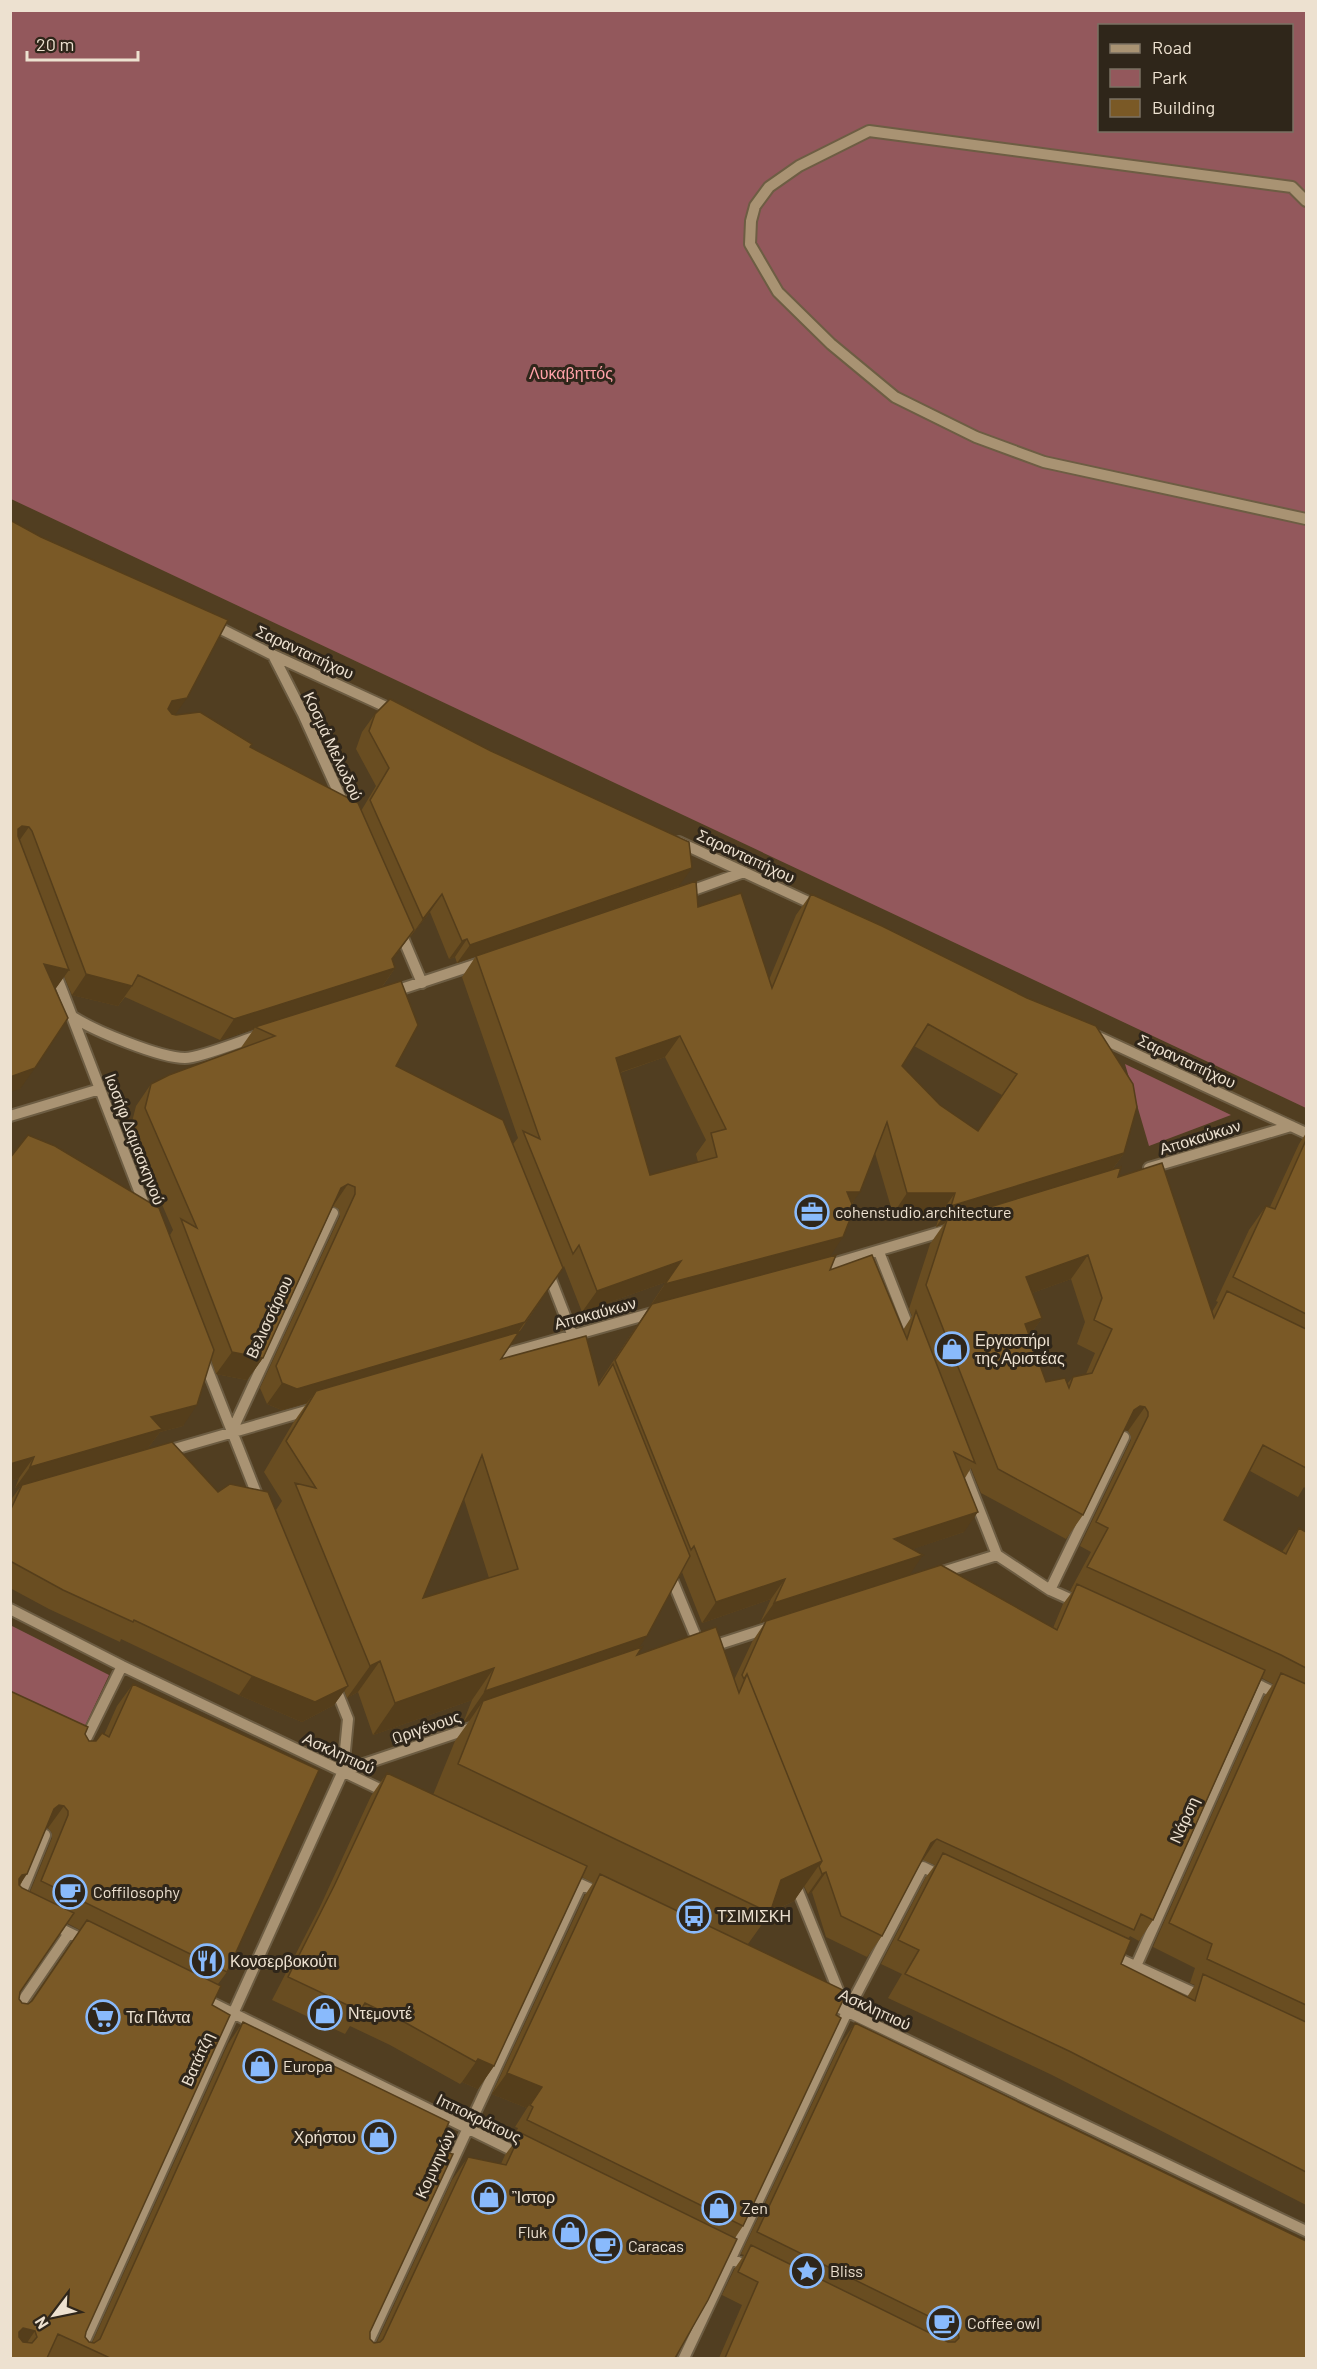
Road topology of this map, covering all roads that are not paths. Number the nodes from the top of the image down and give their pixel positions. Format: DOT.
graph roads {
  1 [pos="1306,201"];
  2 [pos="1306,519"];
  3 [pos="205,621"];
  4 [pos="273,655"];
  5 [pos="402,714"];
  6 [pos="328,802"];
  7 [pos="666,836"];
  8 [pos="744,872"];
  9 [pos="678,895"];
  10 [pos="830,912"];
  11 [pos="394,920"];
  12 [pos="489,960"];
  13 [pos="52,963"];
  14 [pos="422,982"];
  15 [pos="377,997"];
  16 [pos="73,1017"];
  17 [pos="1077,1026"];
  18 [pos="276,1029"];
  19 [pos="100,1089"];
  20 [pos="10,1116"];
  21 [pos="1291,1126"];
  22 [pos="1306,1133"];
  23 [pos="1149,1168"];
  24 [pos="1137,1172"];
  25 [pos="1153,1179"];
  26 [pos="333,1213"];
  27 [pos="151,1222"];
  28 [pos="957,1227"];
  29 [pos="879,1252"];
  30 [pos="542,1258"];
  31 [pos="811,1270"];
  32 [pos="663,1310"];
  33 [pos="572,1334"];
  34 [pos="198,1344"];
  35 [pos="577,1345"];
  36 [pos="916,1349"];
  37 [pos="481,1361"];
  38 [pos="322,1407"];
  39 [pos="231,1433"];
  40 [pos="1124,1437"];
  41 [pos="154,1455"];
  42 [pos="959,1457"];
  43 [pos="263,1510"];
  44 [pos="997,1555"];
  45 [pos="665,1563"];
  46 [pos="928,1577"];
  47 [pos="1050,1590"];
  48 [pos="10,1609"];
  49 [pos="1093,1609"];
  50 [pos="780,1624"];
  51 [pos="701,1650"];
  52 [pos="690,1653"];
  53 [pos="705,1661"];
  54 [pos="122,1666"];
  55 [pos="330,1675"];
  56 [pos="1240,1677"];
  57 [pos="1262,1686"];
  58 [pos="1306,1708"];
  59 [pos="489,1722"];
  60 [pos="77,1757"];
  61 [pos="343,1771"];
  62 [pos="397,1797"];
  63 [pos="45,1835"];
  64 [pos="789,1869"];
  65 [pos="560,1874"];
  66 [pos="955,1882"];
  67 [pos="581,1884"];
  68 [pos="613,1900"];
  69 [pos="13,1905"];
  70 [pos="26,1911"];
  71 [pos="37,1917"];
  72 [pos="69,1933"];
  73 [pos="98,1947"];
  74 [pos="1104,1952"];
  75 [pos="1136,1966"];
  76 [pos="195,1995"];
  77 [pos="815,1996"];
  78 [pos="1210,2001"];
  79 [pos="847,2012"];
  80 [pos="234,2014"];
  81 [pos="10,2019"];
  82 [pos="468,2129"];
  83 [pos="531,2160"];
  84 [pos="1306,2231"];
  85 [pos="700,2243"];
  86 [pos="732,2259"];
  87 [pos="764,2275"];
  88 [pos="77,2358"];
  89 [pos="361,2358"];
  90 [pos="684,2358"];
  1 -- 2 [label="street"];
  3 -- 4 [label="street, Σαρανταπήχου"];
  4 -- 5 [label="street, Σαρανταπήχου"];
  4 -- 6 [label="street, Κοσμά Μελωδού"];
  7 -- 8 [label="street, Σαρανταπήχου"];
  8 -- 9 [label="street"];
  8 -- 10 [label="street, Σαρανταπήχου"];
  11 -- 14 [label="street"];
  12 -- 14 [label="street"];
  13 -- 16 [label="street, Ιωσήφ Δαμασκηνού"];
  14 -- 15 [label="street"];
  16 -- 18 [label="street"];
  16 -- 19 [label="street, Ιωσήφ Δαμασκηνού"];
  17 -- 21 [label="street, Σαρανταπήχου"];
  19 -- 20 [label="street"];
  19 -- 27 [label="street, Ιωσήφ Δαμασκηνού"];
  21 -- 22 [label="street, Σαρανταπήχου"];
  21 -- 23 [label="street, Αποκαύκων"];
  23 -- 24 [label="street, Αποκαύκων"];
  23 -- 25 [label="street"];
  26 -- 39 [label="street, Βελισσάριου"];
  28 -- 29 [label="street"];
  29 -- 31 [label="street"];
  29 -- 36 [label="street"];
  30 -- 33 [label="street"];
  32 -- 33 [label="street, Αποκαύκων"];
  33 -- 35 [label="street"];
  33 -- 37 [label="street, Αποκαύκων"];
  34 -- 39 [label="street"];
  38 -- 39 [label="street"];
  39 -- 41 [label="street"];
  39 -- 43 [label="street"];
  40 -- 47 [label="street"];
  42 -- 44 [label="street"];
  44 -- 46 [label="street"];
  44 -- 47 [label="street"];
  45 -- 51 [label="street"];
  47 -- 49 [label="street"];
  48 -- 54 [label="street, Ασκληπιού"];
  50 -- 51 [label="street"];
  51 -- 52 [label="street"];
  51 -- 53 [label="street"];
  54 -- 60 [label="street"];
  54 -- 61 [label="street, Ασκληπιού"];
  55 -- 61 [label="street"];
  56 -- 57 [label="street"];
  57 -- 58 [label="street"];
  57 -- 75 [label="street, Νάρση"];
  59 -- 61 [label="street, Ωριγένους"];
  61 -- 62 [label="street, Ασκληπιού"];
  61 -- 80 [label="street, Βατάτζη"];
  63 -- 69 [label="street"];
  64 -- 79 [label="street"];
  65 -- 67 [label="street"];
  66 -- 79 [label="street"];
  67 -- 68 [label="street"];
  67 -- 82 [label="street, Κομνηνών"];
  69 -- 70 [label="street"];
  71 -- 72 [label="street"];
  72 -- 73 [label="street"];
  72 -- 81 [label="street"];
  74 -- 75 [label="street"];
  75 -- 78 [label="street"];
  76 -- 80 [label="street, Ιπποκράτους"];
  77 -- 79 [label="street, Ασκληπιού"];
  79 -- 84 [label="street, Ασκληπιού"];
  79 -- 86 [label="street"];
  80 -- 82 [label="street, Ιπποκράτους"];
  80 -- 88 [label="street, Βατάτζη"];
  82 -- 83 [label="street, Ιπποκράτους"];
  82 -- 89 [label="street, Κομνηνών"];
  85 -- 86 [label="street"];
  86 -- 87 [label="street"];
  86 -- 90 [label="street"];
}
